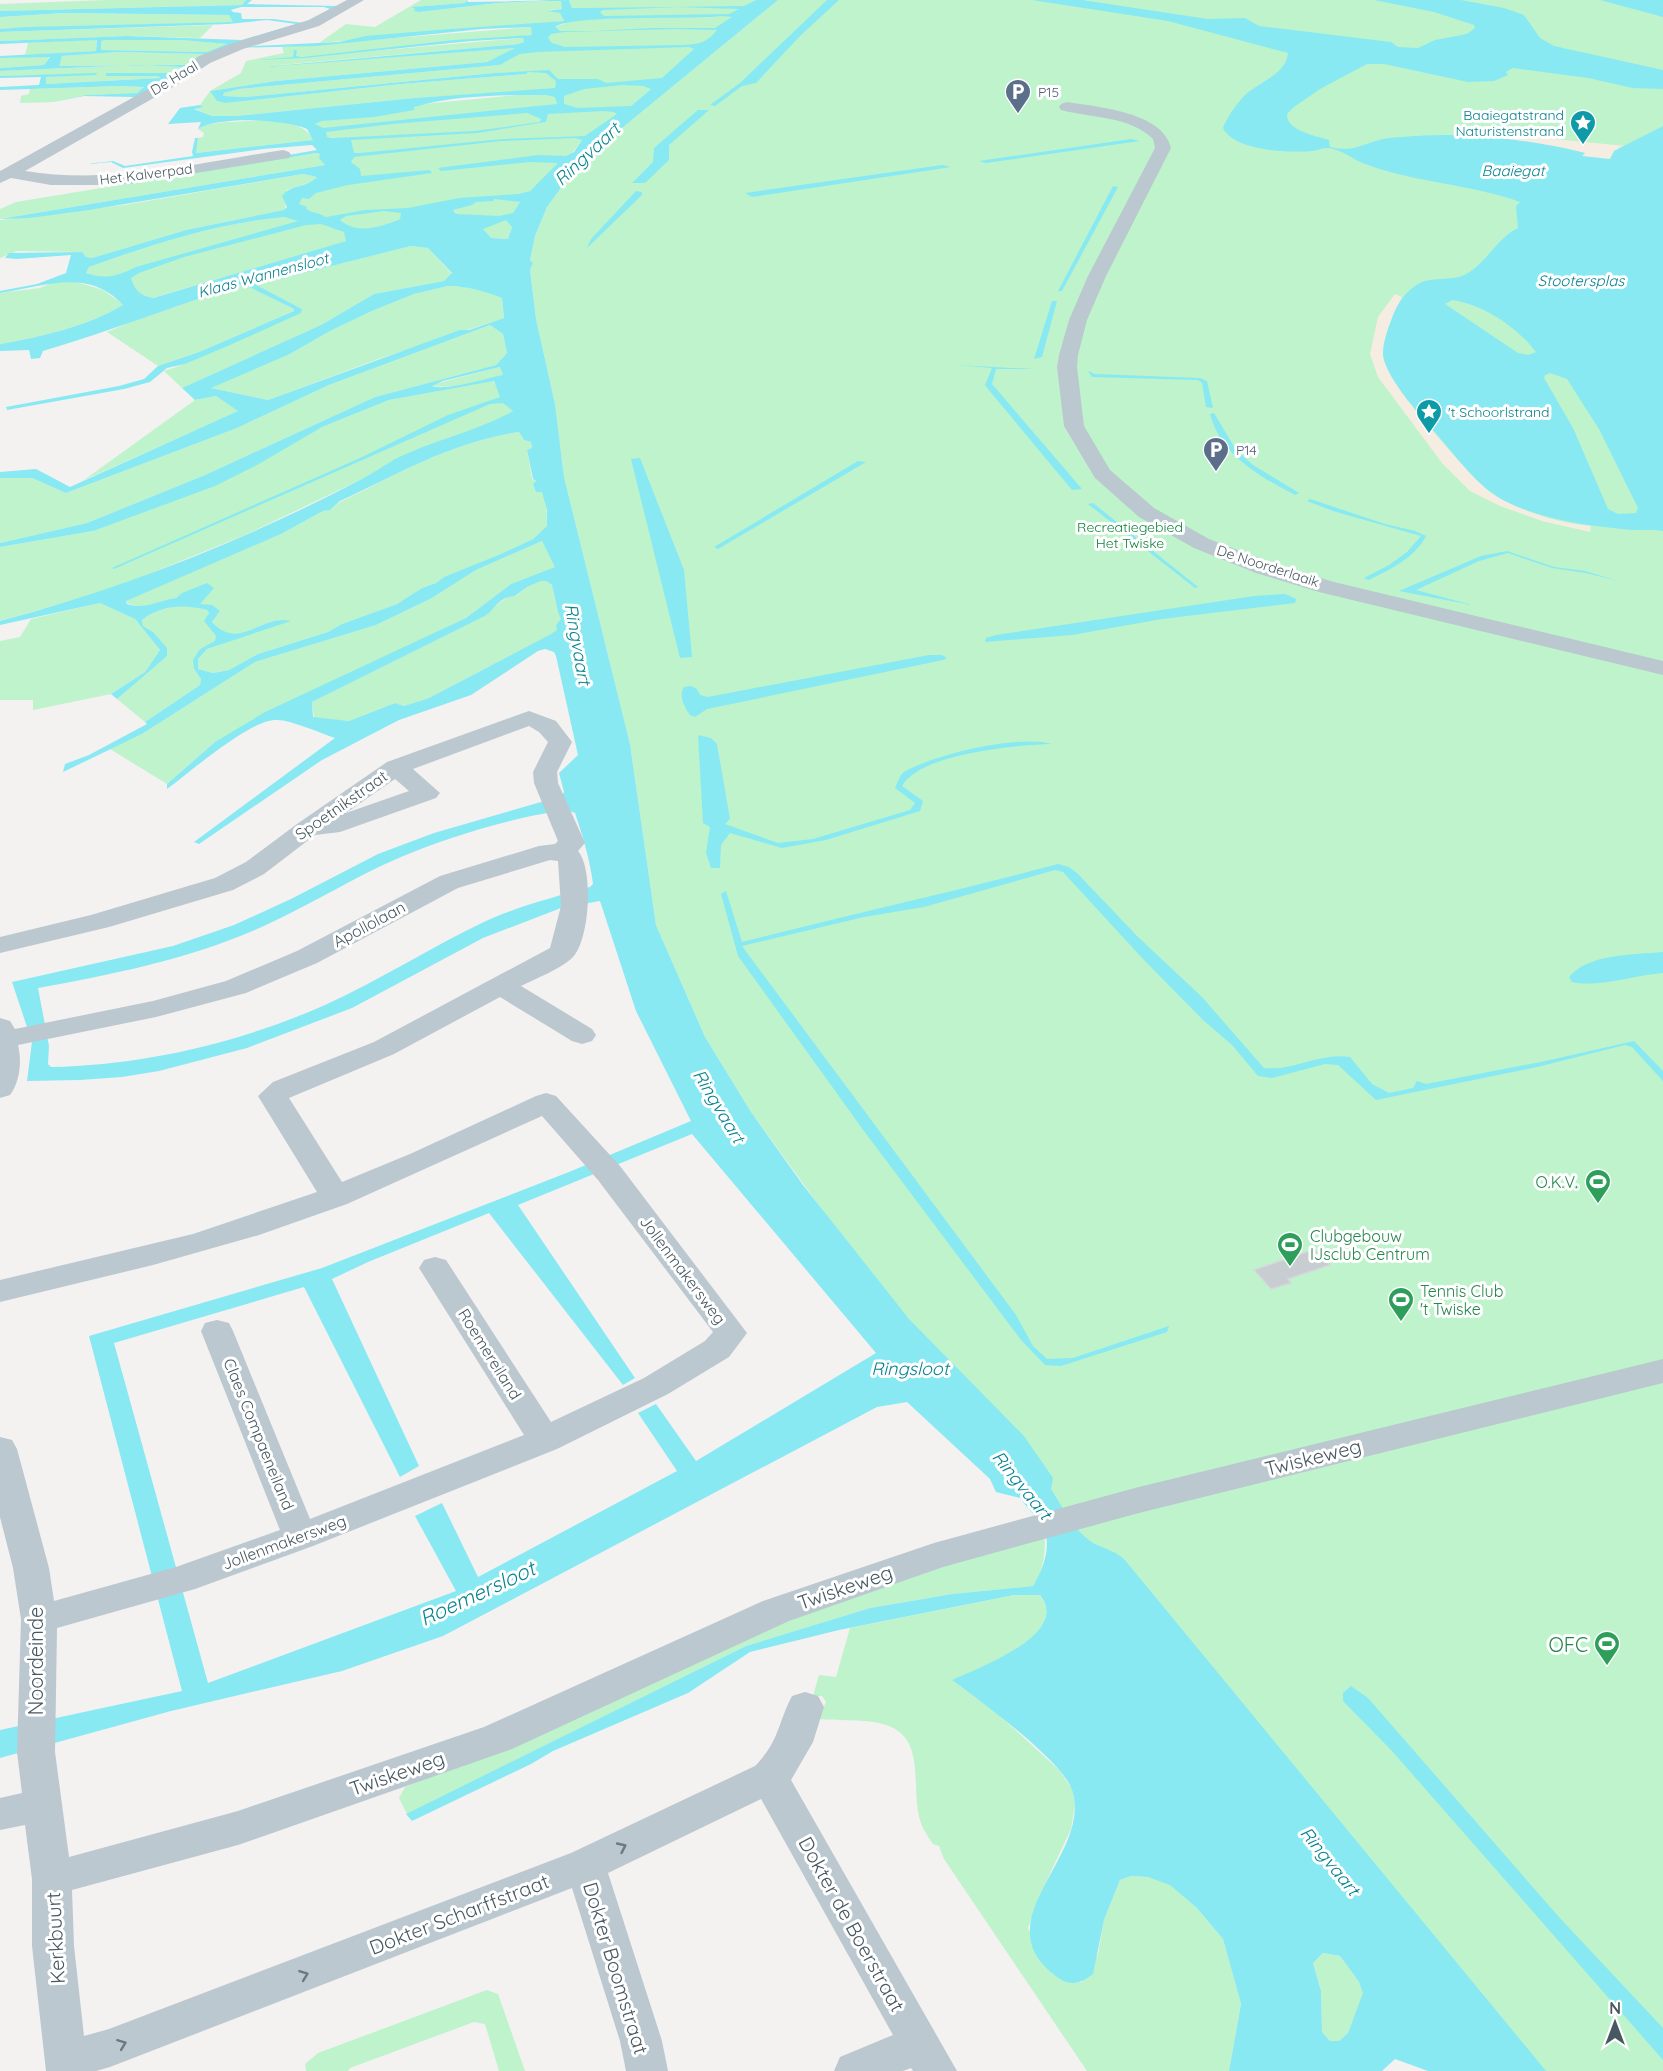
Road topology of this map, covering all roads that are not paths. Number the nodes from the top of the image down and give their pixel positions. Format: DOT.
graph roads {
  1 [pos="357,0"];
  2 [pos="1067,106"];
  3 [pos="283,155"];
  4 [pos="4,176"];
  5 [pos="1663,668"];
  6 [pos="396,767"];
  7 [pos="306,830"];
  8 [pos="561,852"];
  9 [pos="0,945"];
  10 [pos="502,986"];
  11 [pos="20,1033"];
  12 [pos="582,1035"];
  13 [pos="1,1080"];
  14 [pos="336,1197"];
  15 [pos="435,1268"];
  16 [pos="0,1291"];
  17 [pos="217,1331"];
  18 [pos="1663,1371"];
  19 [pos="545,1440"];
  20 [pos="0,1449"];
  21 [pos="300,1537"];
  22 [pos="39,1619"];
  23 [pos="805,1707"];
  24 [pos="769,1777"];
  25 [pos="43,1804"];
  26 [pos="0,1814"];
  27 [pos="585,1865"];
  28 [pos="52,1879"];
  29 [pos="928,2058"];
  30 [pos="66,2066"];
  31 [pos="647,2071"];
  32 [pos="855,2071"];
  1 -- 4 [label="street, De Haal"];
  2 -- 5 [label="street, De Noorderlaaik"];
  3 -- 4 [label="street, Het Kalverpad"];
  6 -- 7 [label="street, Spoetnikstraat"];
  6 -- 7 [label="street"];
  6 -- 8 [label="street, Spoetnikstraat"];
  7 -- 9 [label="street, Spoetnikstraat"];
  8 -- 10 [label="street"];
  8 -- 11 [label="street, Apollolaan"];
  10 -- 12 [label="street"];
  10 -- 14 [label="street"];
  11 -- 13 [label="street"];
  14 -- 16 [label="street, Jollenmakersweg"];
  14 -- 19 [label="street, Jollenmakersweg"];
  15 -- 19 [label="street, Roemereiland"];
  17 -- 21 [label="street, Claes Compaeneiland"];
  18 -- 28 [label="street, Twiskeweg"];
  19 -- 21 [label="street, Jollenmakersweg"];
  20 -- 22 [label="street, Noordeinde"];
  21 -- 22 [label="street, Jollenmakersweg"];
  22 -- 25 [label="street, Noordeinde"];
  23 -- 24 [label="street, Dokter Scharffstraat"];
  27 -- 24 [label="street, Dokter Scharffstraat, one-way"];
  24 -- 29 [label="street, Dokter de Boerstraat"];
  25 -- 26 [label="street"];
  25 -- 28 [label="street, Kerkbuurt"];
  30 -- 27 [label="street, Dokter Scharffstraat, one-way"];
  27 -- 31 [label="street, Dokter Boomstraat"];
  28 -- 30 [label="street, Kerkbuurt"];
  29 -- 32 [label="street"];
}
